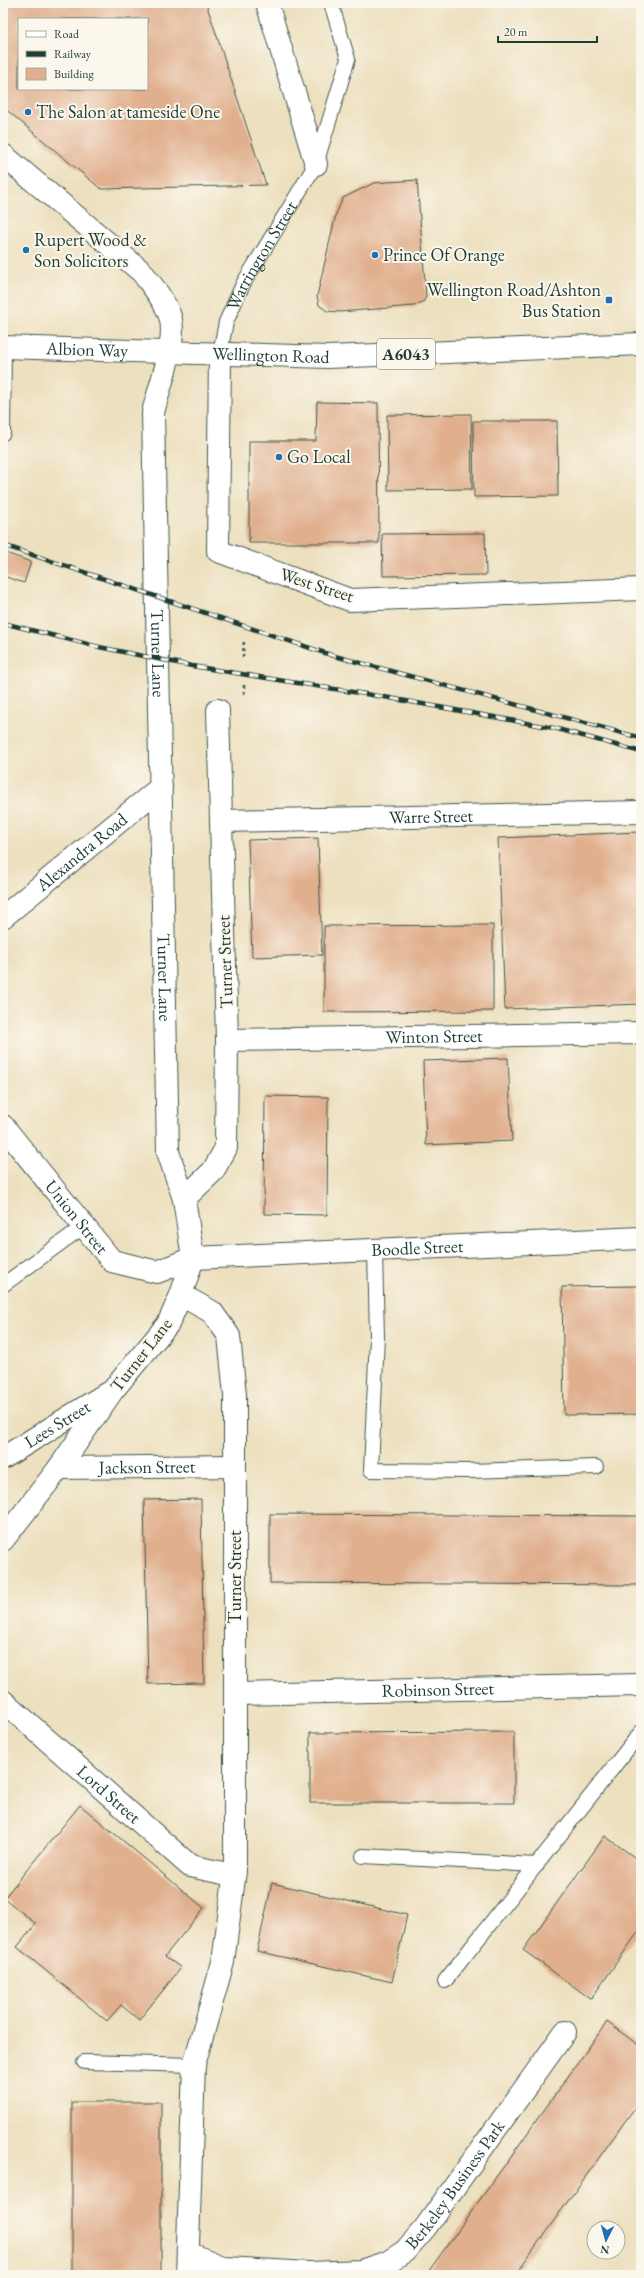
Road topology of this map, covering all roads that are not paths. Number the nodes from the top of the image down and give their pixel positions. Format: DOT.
graph roads {
  1 [pos="267,3"];
  2 [pos="331,3"];
  3 [pos="3,155"];
  4 [pos="316,164"];
  5 [pos="641,344"];
  6 [pos="4,347"];
  7 [pos="170,353"];
  8 [pos="220,354"];
  9 [pos="3,433"];
  10 [pos="641,589"];
  11 [pos="218,710"];
  12 [pos="160,787"];
  13 [pos="641,812"];
  14 [pos="221,821"];
  15 [pos="3,918"];
  16 [pos="641,1033"];
  17 [pos="228,1040"];
  18 [pos="3,1126"];
  19 [pos="184,1199"];
  20 [pos="84,1226"];
  21 [pos="641,1238"];
  22 [pos="375,1250"];
  23 [pos="193,1258"];
  24 [pos="3,1285"];
  25 [pos="180,1296"];
  26 [pos="113,1390"];
  27 [pos="3,1458"];
  28 [pos="235,1466"];
  29 [pos="596,1467"];
  30 [pos="59,1468"];
  31 [pos="3,1540"];
  32 [pos="641,1685"];
  33 [pos="235,1694"];
  34 [pos="3,1701"];
  35 [pos="641,1732"];
  36 [pos="363,1856"];
  37 [pos="537,1865"];
  38 [pos="229,1872"];
  39 [pos="445,1981"];
  40 [pos="564,2032"];
  41 [pos="84,2062"];
  42 [pos="194,2065"];
  43 [pos="188,2253"];
  44 [pos="187,2275"];
  1 -- 4 [label="main road"];
  2 -- 4 [label="lane, Warrington Street"];
  3 -- 7 [label="main road"];
  4 -- 8 [label="lane, Warrington Street"];
  5 -- 8 [label="main road, Wellington Road / A6043"];
  6 -- 7 [label="main road, Albion Way / A6043"];
  6 -- 9 [label="lane"];
  7 -- 8 [label="main road, Wellington Road / A6043"];
  7 -- 12 [label="main road, Turner Lane"];
  8 -- 10 [label="main road, West Street"];
  11 -- 14 [label="main road, Turner Street"];
  12 -- 15 [label="main road, Alexandra Road"];
  12 -- 19 [label="main road, Turner Lane"];
  13 -- 14 [label="main road, Warre Street"];
  14 -- 17 [label="main road, Turner Street"];
  16 -- 17 [label="main road, Winton Street"];
  17 -- 19 [label="main road, Turner Street"];
  18 -- 20 [label="main road, Union Street"];
  19 -- 23 [label="main road, Turner Lane"];
  20 -- 23 [label="main road, Union Street"];
  20 -- 24 [label="lane"];
  21 -- 22 [label="main road, Boodle Street"];
  22 -- 23 [label="main road, Boodle Street"];
  22 -- 29 [label="lane"];
  23 -- 25 [label="main road, Turner Lane"];
  25 -- 26 [label="main road, Turner Lane"];
  25 -- 28 [label="main road, Turner Street"];
  26 -- 27 [label="main road, Lees Street"];
  26 -- 30 [label="main road, Turner Lane"];
  28 -- 30 [label="main road, Jackson Street"];
  28 -- 33 [label="main road, Turner Street"];
  30 -- 31 [label="main road, Turner Lane"];
  32 -- 33 [label="main road, Robinson Street"];
  33 -- 38 [label="main road, Turner Street"];
  34 -- 38 [label="main road, Lord Street"];
  35 -- 37 [label="lane"];
  36 -- 37 [label="lane"];
  37 -- 39 [label="lane"];
  38 -- 42 [label="main road"];
  40 -- 43 [label="main road, Berkeley Business Park"];
  41 -- 42 [label="lane"];
  42 -- 43 [label="main road"];
  43 -- 44 [label="main road"];
}
